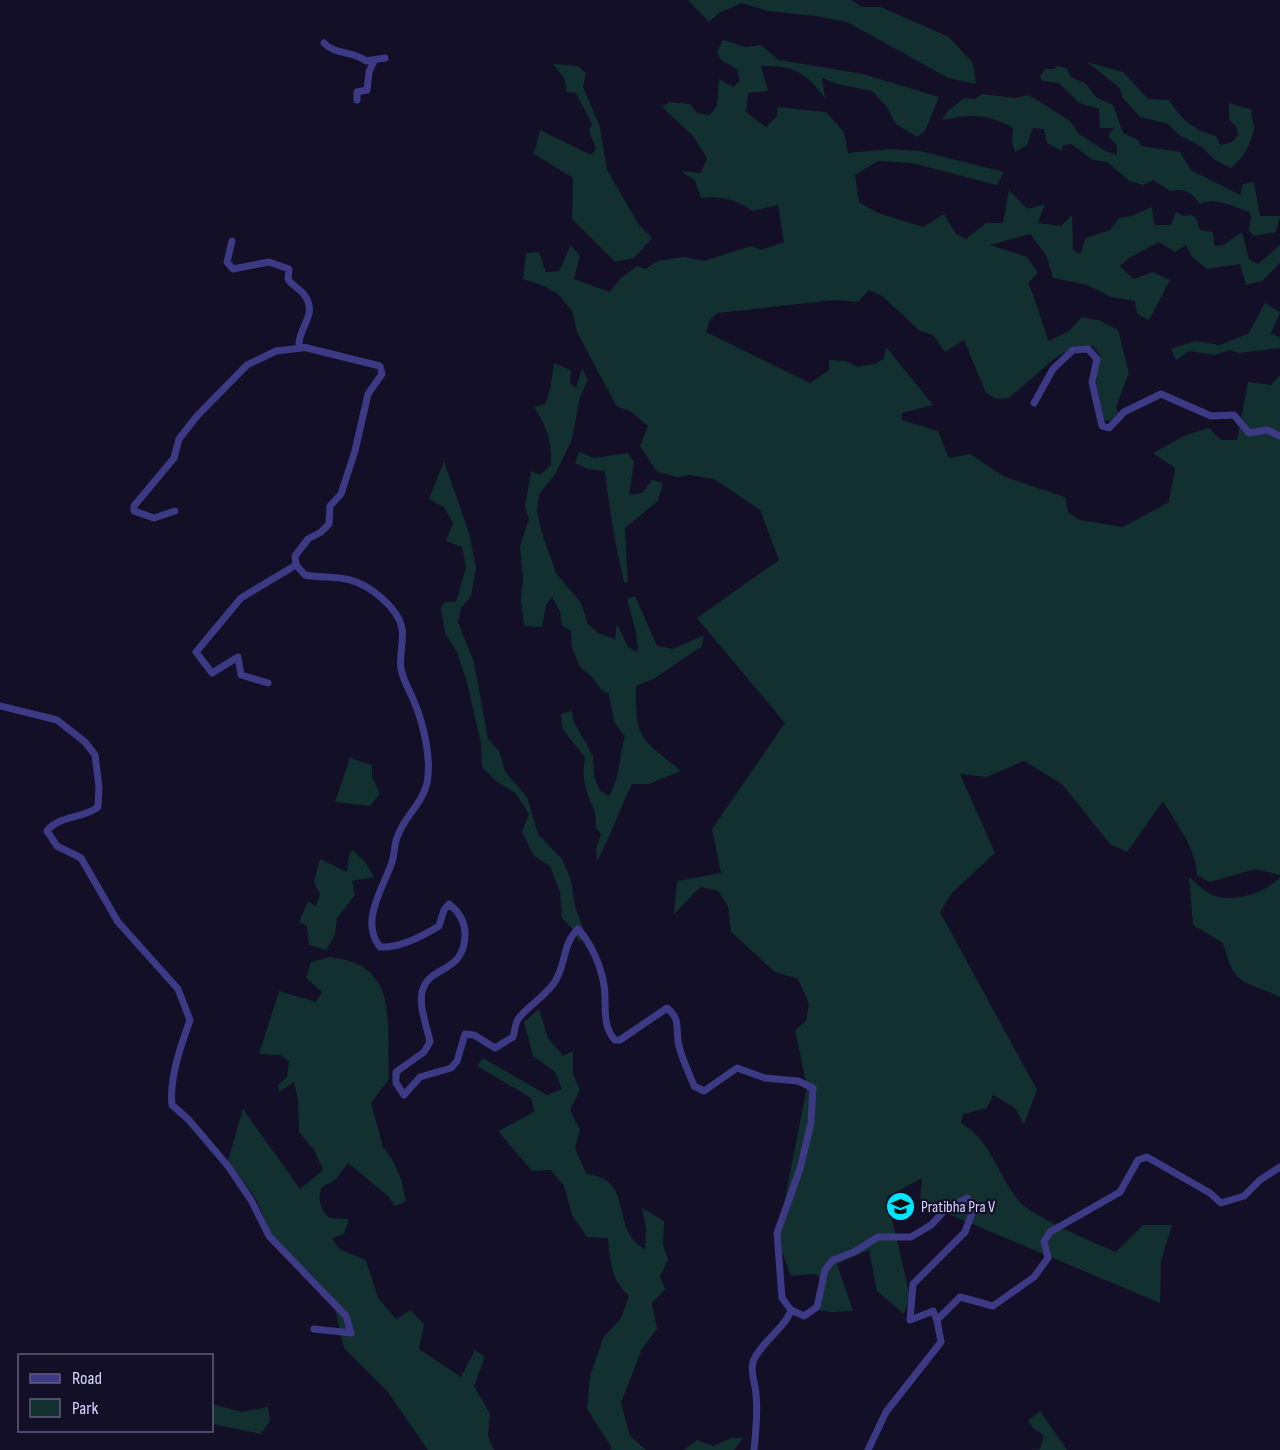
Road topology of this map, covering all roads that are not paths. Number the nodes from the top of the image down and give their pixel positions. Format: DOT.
graph roads {
  1 [pos="324,43"];
  2 [pos="385,58"];
  3 [pos="374,61"];
  4 [pos="357,100"];
  5 [pos="232,241"];
  6 [pos="302,348"];
  7 [pos="1034,403"];
  8 [pos="1280,436"];
  9 [pos="175,511"];
  10 [pos="296,565"];
  11 [pos="268,683"];
  12 [pos="0,706"];
  13 [pos="1280,1167"];
  14 [pos="791,1310"];
  15 [pos="937,1320"];
  16 [pos="314,1329"];
  17 [pos="754,1450"];
  18 [pos="868,1450"];
  1 -- 3 [label="street"];
  2 -- 3 [label="street"];
  3 -- 4 [label="street"];
  5 -- 6 [label="street"];
  6 -- 9 [label="street"];
  6 -- 10 [label="street"];
  7 -- 8 [label="street"];
  10 -- 11 [label="street"];
  10 -- 14 [label="street"];
  12 -- 16 [label="street"];
  13 -- 15 [label="street"];
  14 -- 15 [label="street"];
  14 -- 17 [label="street"];
  15 -- 18 [label="street"];
}
